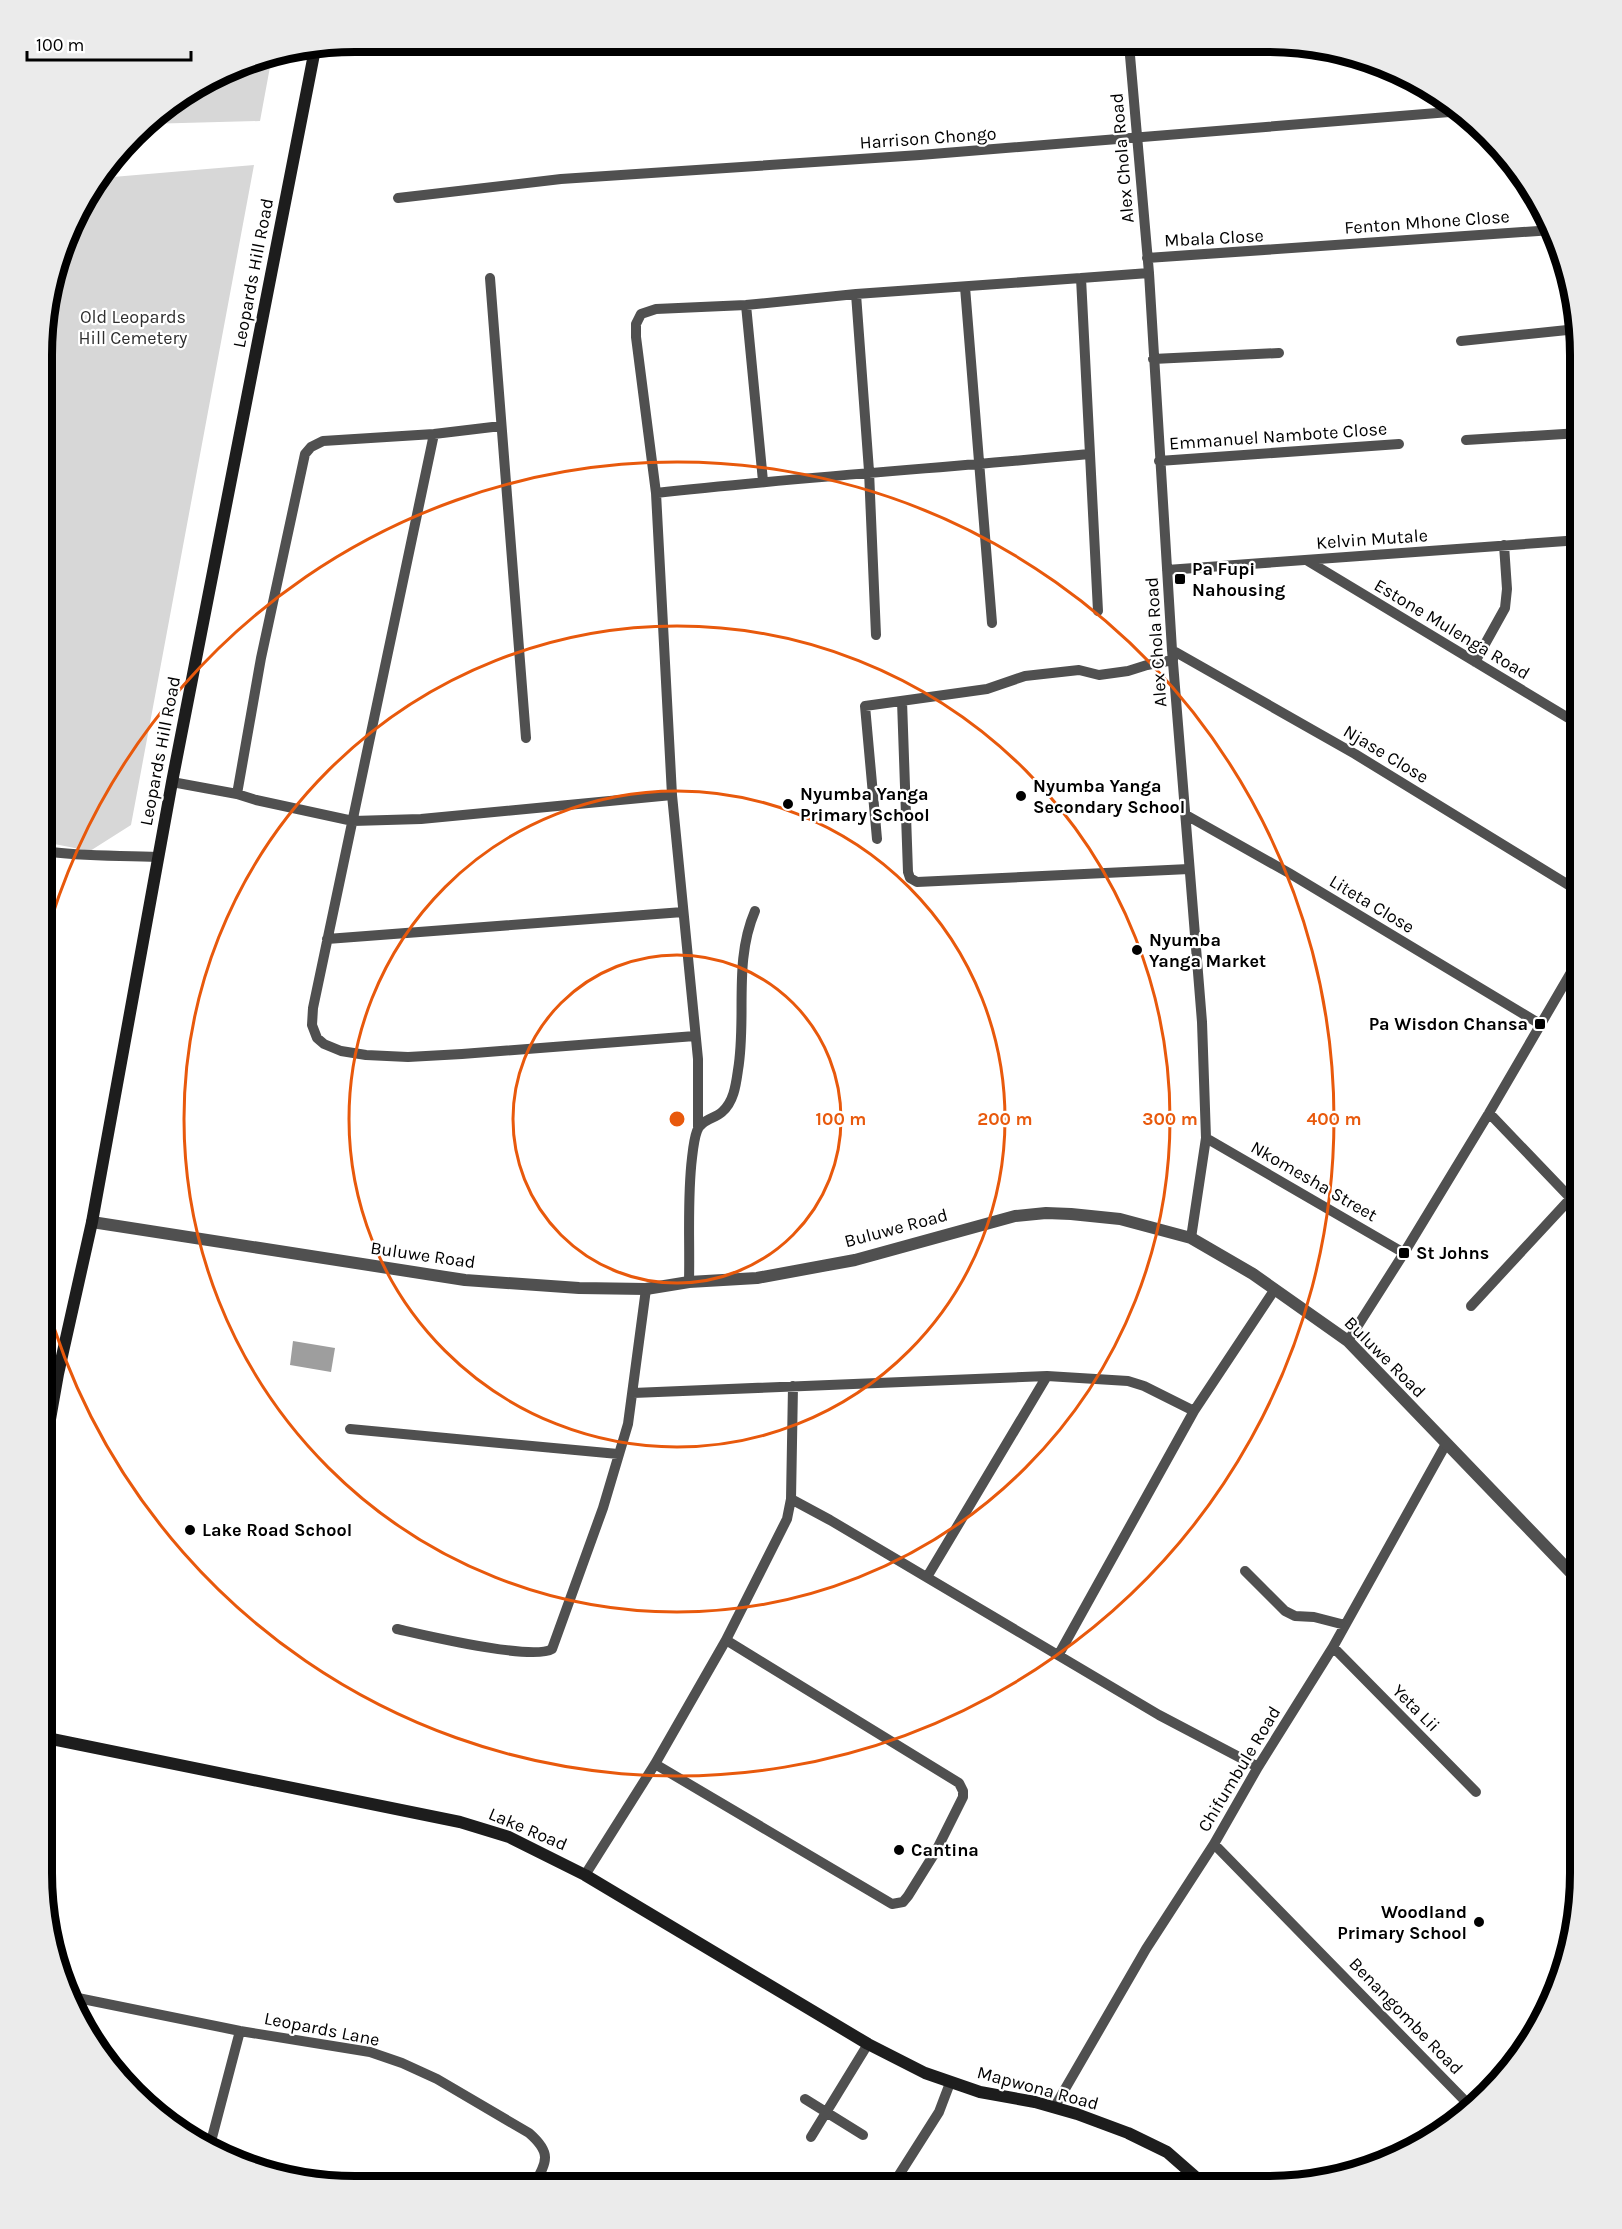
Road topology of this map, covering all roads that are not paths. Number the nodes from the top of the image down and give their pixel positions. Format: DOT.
graph roads {
  1 [pos="1130,52"];
  2 [pos="314,55"];
  3 [pos="1444,110"];
  4 [pos="1137,138"];
  5 [pos="398,198"];
  6 [pos="1542,231"];
  7 [pos="1283,250"];
  8 [pos="1147,258"];
  9 [pos="1149,273"];
  10 [pos="490,278"];
  11 [pos="1081,278"];
  12 [pos="965,287"];
  13 [pos="856,294"];
  14 [pos="746,305"];
  15 [pos="1568,330"];
  16 [pos="1461,341"];
  17 [pos="1279,353"];
  18 [pos="1153,359"];
  19 [pos="501,426"];
  20 [pos="434,434"];
  21 [pos="1570,434"];
  22 [pos="1466,440"];
  23 [pos="1399,444"];
  24 [pos="1089,454"];
  25 [pos="1159,461"];
  26 [pos="981,464"];
  27 [pos="869,471"];
  28 [pos="763,481"];
  29 [pos="656,493"];
  30 [pos="1570,541"];
  31 [pos="1504,545"];
  32 [pos="1307,561"];
  33 [pos="1167,570"];
  34 [pos="1098,611"];
  35 [pos="992,622"];
  36 [pos="876,635"];
  37 [pos="1172,655"];
  38 [pos="1475,662"];
  39 [pos="902,701"];
  40 [pos="1570,719"];
  41 [pos="525,738"];
  42 [pos="172,782"];
  43 [pos="237,794"];
  44 [pos="672,795"];
  45 [pos="1186,815"];
  46 [pos="353,821"];
  47 [pos="877,839"];
  48 [pos="52,851"];
  49 [pos="158,857"];
  50 [pos="1189,869"];
  51 [pos="1570,886"];
  52 [pos="755,911"];
  53 [pos="683,912"];
  54 [pos="327,939"];
  55 [pos="1570,974"];
  56 [pos="1540,1024"];
  57 [pos="695,1036"];
  58 [pos="1490,1113"];
  59 [pos="699,1127"];
  60 [pos="1206,1138"];
  61 [pos="1570,1198"];
  62 [pos="92,1222"];
  63 [pos="1191,1238"];
  64 [pos="1404,1253"];
  65 [pos="689,1282"];
  66 [pos="646,1289"];
  67 [pos="1275,1289"];
  68 [pos="1471,1306"];
  69 [pos="1348,1341"];
  70 [pos="1047,1376"];
  71 [pos="793,1386"];
  72 [pos="633,1393"];
  73 [pos="52,1408"];
  74 [pos="1194,1411"];
  75 [pos="350,1429"];
  76 [pos="1446,1444"];
  77 [pos="618,1454"];
  78 [pos="790,1499"];
  79 [pos="1245,1571"];
  80 [pos="1570,1571"];
  81 [pos="927,1577"];
  82 [pos="1345,1625"];
  83 [pos="396,1629"];
  84 [pos="726,1640"];
  85 [pos="1333,1647"];
  86 [pos="1059,1654"];
  87 [pos="52,1739"];
  88 [pos="655,1764"];
  89 [pos="1258,1767"];
  90 [pos="1476,1792"];
  91 [pos="1214,1844"];
  92 [pos="585,1875"];
  93 [pos="80,1998"];
  94 [pos="240,2031"];
  95 [pos="868,2044"];
  96 [pos="950,2083"];
  97 [pos="805,2098"];
  98 [pos="1466,2101"];
  99 [pos="1054,2108"];
  100 [pos="827,2113"];
  101 [pos="863,2136"];
  102 [pos="811,2137"];
  103 [pos="211,2140"];
  104 [pos="539,2176"];
  105 [pos="898,2176"];
  106 [pos="1194,2176"];
  1 -- 4 [label="street, Alex Chola Road"];
  2 -- 42 [label="main road, Leopards Hill Road"];
  3 -- 4 [label="street, Harrison Chongo"];
  4 -- 5 [label="street, Harrison Chongo"];
  4 -- 8 [label="street, Alex Chola Road"];
  6 -- 7 [label="street, Fenton Mhone Close"];
  7 -- 8 [label="street, Mbala Close"];
  8 -- 9 [label="street, Alex Chola Road"];
  9 -- 11 [label="street"];
  9 -- 18 [label="street, Alex Chola Road"];
  10 -- 19 [label="street"];
  11 -- 12 [label="street"];
  11 -- 24 [label="street"];
  12 -- 13 [label="street"];
  12 -- 26 [label="street"];
  13 -- 14 [label="street"];
  13 -- 27 [label="street"];
  14 -- 28 [label="street"];
  14 -- 29 [label="street"];
  15 -- 16 [label="street"];
  17 -- 18 [label="street"];
  18 -- 25 [label="street, Alex Chola Road"];
  19 -- 20 [label="street"];
  19 -- 41 [label="street"];
  20 -- 43 [label="street"];
  20 -- 46 [label="street"];
  21 -- 22 [label="street"];
  23 -- 25 [label="street, Emmanuel Nambote Close"];
  24 -- 26 [label="street"];
  24 -- 34 [label="street"];
  25 -- 33 [label="street, Alex Chola Road"];
  26 -- 27 [label="street"];
  26 -- 35 [label="street"];
  27 -- 28 [label="street"];
  27 -- 36 [label="street"];
  28 -- 29 [label="street"];
  29 -- 44 [label="street"];
  30 -- 31 [label="street, Kelvin Mutale"];
  31 -- 32 [label="street, Kelvin Mutale"];
  31 -- 38 [label="street"];
  32 -- 33 [label="street, Kelvin Mutale"];
  32 -- 38 [label="street, Estone Mulenga Road"];
  33 -- 37 [label="street, Alex Chola Road"];
  37 -- 39 [label="street"];
  37 -- 45 [label="street, Alex Chola Road"];
  37 -- 51 [label="street, Njase Close"];
  38 -- 40 [label="street, Estone Mulenga Road"];
  39 -- 47 [label="street"];
  39 -- 50 [label="street"];
  42 -- 43 [label="street"];
  42 -- 49 [label="main road, Leopards Hill Road"];
  43 -- 46 [label="street"];
  44 -- 46 [label="street"];
  44 -- 53 [label="street"];
  45 -- 50 [label="street, Alex Chola Road"];
  45 -- 56 [label="street, Liteta Close"];
  46 -- 54 [label="street"];
  48 -- 49 [label="street"];
  49 -- 62 [label="main road, Leopards Hill Road"];
  50 -- 60 [label="street, Alex Chola Road"];
  52 -- 59 [label="street"];
  53 -- 54 [label="street"];
  53 -- 57 [label="street"];
  54 -- 57 [label="street"];
  55 -- 56 [label="street"];
  56 -- 58 [label="street"];
  57 -- 59 [label="street"];
  58 -- 61 [label="street"];
  58 -- 64 [label="street"];
  59 -- 65 [label="street"];
  60 -- 63 [label="street, Alex Chola Road"];
  60 -- 64 [label="street, Nkomesha Street"];
  61 -- 68 [label="street"];
  62 -- 66 [label="street, Buluwe Road"];
  62 -- 73 [label="main road, Leopards Hill Road"];
  63 -- 65 [label="street, Buluwe Road"];
  63 -- 67 [label="street, Buluwe Road"];
  64 -- 69 [label="street"];
  65 -- 66 [label="street, Buluwe Road"];
  66 -- 72 [label="street"];
  67 -- 69 [label="street, Buluwe Road"];
  67 -- 74 [label="street"];
  69 -- 76 [label="street, Buluwe Road"];
  70 -- 71 [label="street"];
  70 -- 74 [label="street"];
  70 -- 81 [label="street"];
  71 -- 72 [label="street"];
  71 -- 78 [label="street"];
  72 -- 77 [label="street"];
  74 -- 86 [label="street"];
  75 -- 77 [label="street"];
  76 -- 80 [label="street, Buluwe Road"];
  76 -- 82 [label="street, Chifumbule Road"];
  77 -- 83 [label="street"];
  78 -- 81 [label="street"];
  78 -- 84 [label="street"];
  79 -- 82 [label="street"];
  81 -- 86 [label="street"];
  82 -- 85 [label="street, Chifumbule Road"];
  84 -- 88 [label="street"];
  84 -- 88 [label="street"];
  85 -- 89 [label="street, Chifumbule Road"];
  85 -- 90 [label="street, Yeta Lii"];
  86 -- 89 [label="street"];
  87 -- 92 [label="main road, Lake Road"];
  88 -- 92 [label="street"];
  89 -- 91 [label="street, Chifumbule Road"];
  91 -- 98 [label="street, Benangombe Road"];
  91 -- 99 [label="street, Chifumbule Road"];
  92 -- 95 [label="main road, Lake Road"];
  93 -- 94 [label="street, Leopards Lane"];
  94 -- 103 [label="street"];
  94 -- 104 [label="street, Leopards Lane"];
  95 -- 96 [label="main road, Lake Road"];
  95 -- 100 [label="street"];
  96 -- 99 [label="main road, Mapwona Road"];
  96 -- 105 [label="street"];
  97 -- 100 [label="street"];
  99 -- 106 [label="main road, Mapwona Road"];
  100 -- 101 [label="street"];
  100 -- 102 [label="street"];
}
